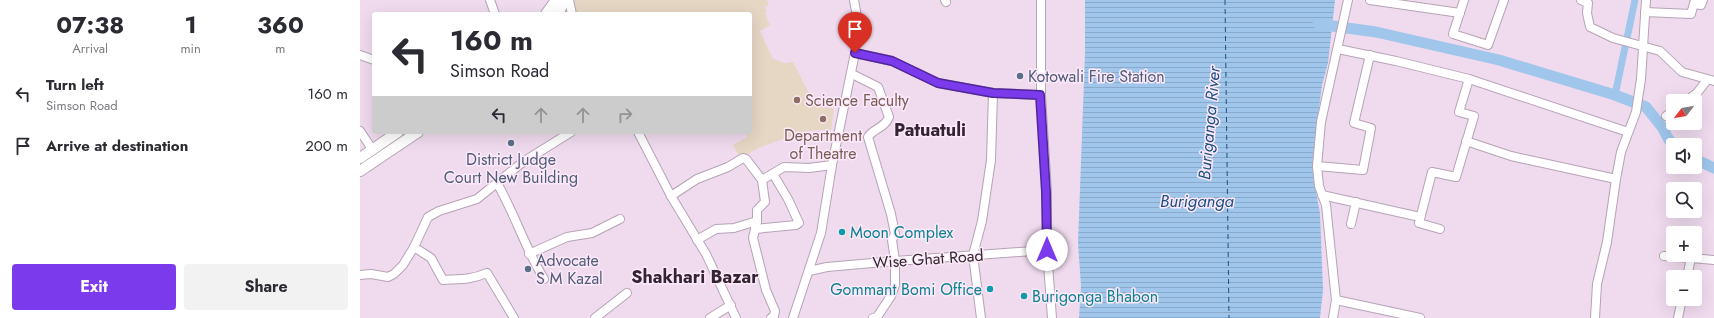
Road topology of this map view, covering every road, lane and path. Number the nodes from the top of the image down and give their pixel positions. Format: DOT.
graph roads {
  1 [pos="490,0"];
  2 [pos="854,0"];
  3 [pos="1041,0"];
  4 [pos="1348,0"];
  5 [pos="1370,0"];
  6 [pos="1464,0"];
  7 [pos="1504,0"];
  8 [pos="1581,0"];
  9 [pos="1646,0"];
  10 [pos="563,1"];
  11 [pos="1698,1"];
  12 [pos="495,12"];
  13 [pos="549,12"];
  14 [pos="559,12"];
  15 [pos="570,12"];
  16 [pos="1645,12"];
  17 [pos="1460,14"];
  18 [pos="1643,45"];
  19 [pos="1338,49"];
  20 [pos="855,53"];
  21 [pos="360,55"];
  22 [pos="1370,56"];
  23 [pos="372,59"];
  24 [pos="852,74"];
  25 [pos="1469,79"];
  26 [pos="1710,80"];
  27 [pos="993,93"];
  28 [pos="1695,94"];
  29 [pos="1040,95"];
  30 [pos="360,131"];
  31 [pos="1628,132"];
  32 [pos="395,134"];
  33 [pos="415,134"];
  34 [pos="568,134"];
  35 [pos="639,134"];
  36 [pos="1466,141"];
  37 [pos="372,149"];
  38 [pos="360,158"];
  39 [pos="832,165"];
  40 [pos="1316,166"];
  41 [pos="360,172"];
  42 [pos="773,174"];
  43 [pos="1616,179"];
  44 [pos="762,180"];
  45 [pos="497,183"];
  46 [pos="1322,195"];
  47 [pos="671,196"];
  48 [pos="1356,202"];
  49 [pos="1420,217"];
  50 [pos="620,219"];
  51 [pos="1351,224"];
  52 [pos="756,225"];
  53 [pos="1440,229"];
  54 [pos="697,240"];
  55 [pos="414,247"];
  56 [pos="1047,250"];
  57 [pos="529,254"];
  58 [pos="973,255"];
  59 [pos="1702,259"];
  60 [pos="1714,260"];
  61 [pos="895,261"];
  62 [pos="809,271"];
  63 [pos="360,275"];
  64 [pos="544,279"];
  65 [pos="627,293"];
  66 [pos="1336,300"];
  67 [pos="731,306"];
  68 [pos="1681,306"];
  69 [pos="514,318"];
  70 [pos="595,318"];
  71 [pos="710,318"];
  72 [pos="736,318"];
  73 [pos="771,318"];
  74 [pos="793,318"];
  75 [pos="876,318"];
  76 [pos="981,318"];
  77 [pos="1052,318"];
  78 [pos="1333,318"];
  79 [pos="1420,318"];
  80 [pos="1596,318"];
  81 [pos="1678,318"];
  1 -- 12 [label="street"];
  2 -- 20 [label="street"];
  3 -- 29 [label="street"];
  4 -- 19 [label="street"];
  5 -- 17 [label="street"];
  6 -- 17 [label="street"];
  7 -- 17 [label="street"];
  8 -- 18 [label="street"];
  9 -- 16 [label="street"];
  10 -- 13 [label="main road"];
  10 -- 14 [label="main road"];
  10 -- 15 [label="street"];
  11 -- 16 [label="street"];
  16 -- 18 [label="street"];
  18 -- 26 [label="street"];
  18 -- 31 [label="street"];
  19 -- 22 [label="street"];
  19 -- 40 [label="street"];
  20 -- 24 [label="street"];
  20 -- 27 [label="street"];
  21 -- 23 [label="street"];
  22 -- 25 [label="street"];
  22 -- 40 [label="street"];
  24 -- 39 [label="street"];
  24 -- 61 [label="street"];
  25 -- 31 [label="street"];
  25 -- 36 [label="street"];
  26 -- 28 [label="street"];
  27 -- 29 [label="street"];
  27 -- 58 [label="street"];
  29 -- 56 [label="street"];
  30 -- 37 [label="street"];
  31 -- 43 [label="street"];
  32 -- 37 [label="main road"];
  33 -- 41 [label="main road"];
  34 -- 45 [label="street"];
  35 -- 47 [label="street"];
  36 -- 43 [label="street"];
  36 -- 49 [label="street"];
  37 -- 38 [label="main road"];
  39 -- 42 [label="street"];
  39 -- 62 [label="street"];
  40 -- 46 [label="street"];
  42 -- 44 [label="street"];
  42 -- 52 [label="street"];
  43 -- 80 [label="street"];
  44 -- 47 [label="street"];
  44 -- 52 [label="street"];
  45 -- 55 [label="street"];
  45 -- 57 [label="street"];
  46 -- 48 [label="street"];
  46 -- 66 [label="street"];
  47 -- 54 [label="street"];
  48 -- 49 [label="street"];
  48 -- 51 [label="street"];
  49 -- 53 [label="street"];
  50 -- 57 [label="street"];
  52 -- 54 [label="street"];
  52 -- 73 [label="street"];
  54 -- 67 [label="street"];
  55 -- 63 [label="street"];
  55 -- 69 [label="street"];
  56 -- 58 [label="street, Wise Ghat Road"];
  56 -- 77 [label="street"];
  57 -- 64 [label="street"];
  58 -- 61 [label="street, Wise Ghat Road"];
  58 -- 76 [label="street"];
  59 -- 60 [label="street"];
  61 -- 62 [label="street, Wise Ghat Road"];
  61 -- 75 [label="street"];
  62 -- 74 [label="street"];
  65 -- 70 [label="street"];
  66 -- 78 [label="street"];
  66 -- 79 [label="street"];
  67 -- 71 [label="street"];
  67 -- 72 [label="street"];
  68 -- 81 [label="street"];
}
